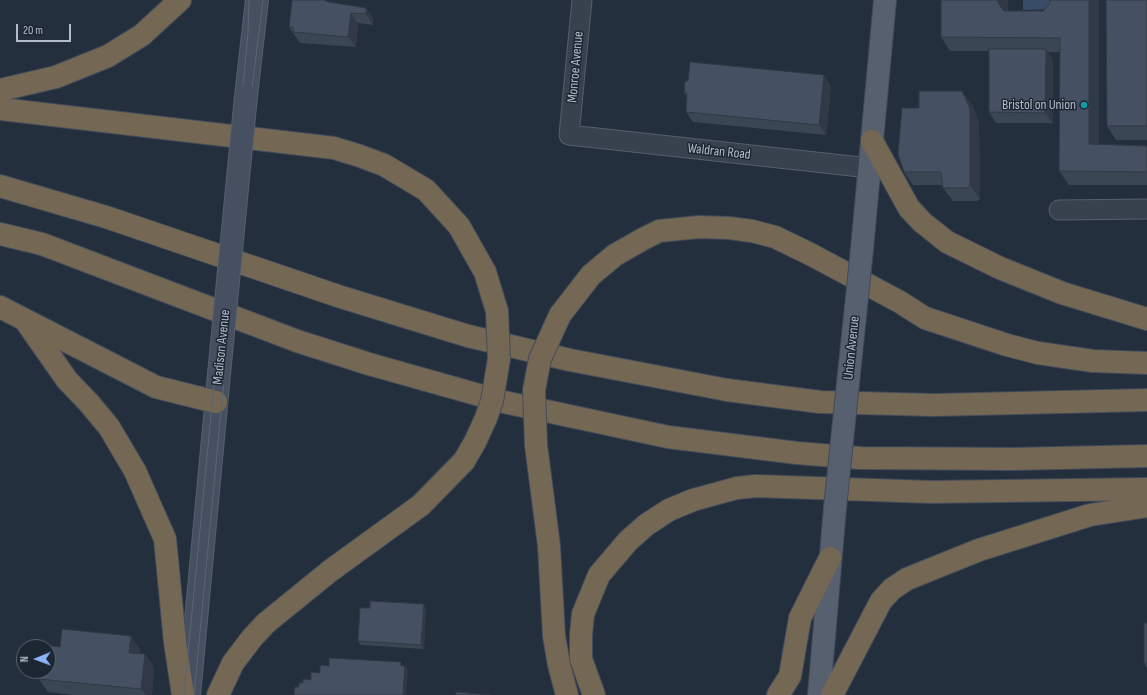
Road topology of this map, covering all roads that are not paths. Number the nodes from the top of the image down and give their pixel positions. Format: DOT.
graph roads {
  1 [pos="180,0"];
  2 [pos="257,0"];
  3 [pos="582,0"];
  4 [pos="885,0"];
  5 [pos="0,90"];
  6 [pos="0,109"];
  7 [pos="569,135"];
  8 [pos="872,141"];
  9 [pos="870,168"];
  10 [pos="0,186"];
  11 [pos="1147,209"];
  12 [pos="1059,210"];
  13 [pos="0,234"];
  14 [pos="0,307"];
  15 [pos="1147,319"];
  16 [pos="25,320"];
  17 [pos="1147,363"];
  18 [pos="1147,400"];
  19 [pos="216,402"];
  20 [pos="1147,456"];
  21 [pos="1147,489"];
  22 [pos="1147,506"];
  23 [pos="830,558"];
  24 [pos="183,695"];
  25 [pos="189,695"];
  26 [pos="218,695"];
  27 [pos="567,695"];
  28 [pos="594,695"];
  29 [pos="778,695"];
  30 [pos="819,695"];
  31 [pos="832,695"];
  1 -- 5 [label="highway"];
  2 -- 19 [label="street, Madison Avenue, bridge"];
  3 -- 7 [label="street, Monroe Avenue"];
  4 -- 8 [label="main road, Union Avenue"];
  6 -- 26 [label="highway, bridge"];
  7 -- 9 [label="street, Waldran Road"];
  8 -- 9 [label="main road, Union Avenue"];
  8 -- 15 [label="highway"];
  9 -- 23 [label="main road, Union Avenue, bridge"];
  10 -- 18 [label="highway"];
  11 -- 12 [label="street"];
  13 -- 20 [label="highway"];
  14 -- 16 [label="highway"];
  16 -- 19 [label="highway"];
  16 -- 24 [label="highway"];
  17 -- 27 [label="highway, bridge"];
  19 -- 25 [label="street, Madison Avenue"];
  21 -- 28 [label="highway"];
  22 -- 31 [label="highway"];
  23 -- 29 [label="highway"];
  23 -- 30 [label="main road, Union Avenue"];
}
